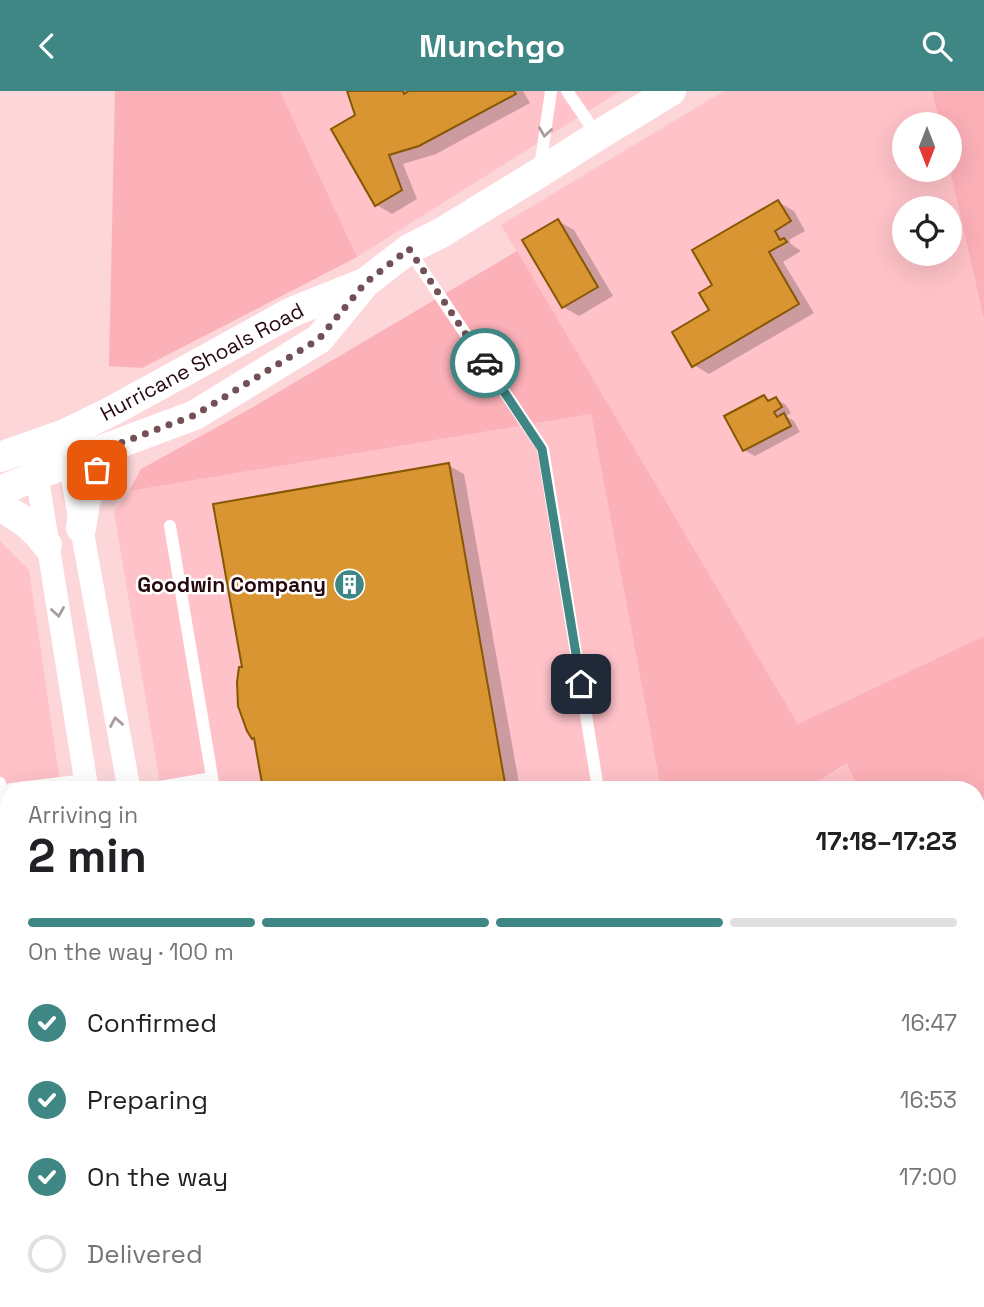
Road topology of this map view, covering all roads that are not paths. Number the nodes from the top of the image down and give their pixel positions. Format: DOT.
graph roads {
  1 [pos="551,91"];
  2 [pos="567,91"];
  3 [pos="671,91"];
  4 [pos="597,135"];
  5 [pos="540,173"];
  6 [pos="409,249"];
  7 [pos="365,283"];
  8 [pos="118,444"];
  9 [pos="67,448"];
  10 [pos="0,457"];
  11 [pos="34,462"];
  12 [pos="0,491"];
  13 [pos="0,507"];
  14 [pos="170,526"];
  15 [pos="81,528"];
  16 [pos="47,545"];
  17 [pos="86,781"];
  18 [pos="128,781"];
  19 [pos="212,781"];
  20 [pos="597,781"];
  1 -- 5 [label="lane, one-way"];
  2 -- 4 [label="lane"];
  3 -- 4 [label="street, Hurricane Shoals Road"];
  4 -- 5 [label="street, Hurricane Shoals Road"];
  5 -- 6 [label="street, Hurricane Shoals Road"];
  6 -- 7 [label="street, Hurricane Shoals Road"];
  6 -- 20 [label="lane"];
  7 -- 8 [label="street, Hurricane Shoals Road"];
  7 -- 9 [label="street, Hurricane Shoals Road"];
  8 -- 9 [label="street, Hurricane Shoals Road"];
  8 -- 15 [label="street"];
  9 -- 11 [label="street, Hurricane Shoals Road"];
  9 -- 15 [label="street"];
  10 -- 11 [label="street, Hurricane Shoals Road"];
  11 -- 12 [label="street, Hurricane Shoals Road"];
  11 -- 16 [label="street"];
  13 -- 16 [label="street"];
  14 -- 19 [label="lane"];
  18 -- 15 [label="street, one-way"];
  16 -- 17 [label="street, one-way"];
}
